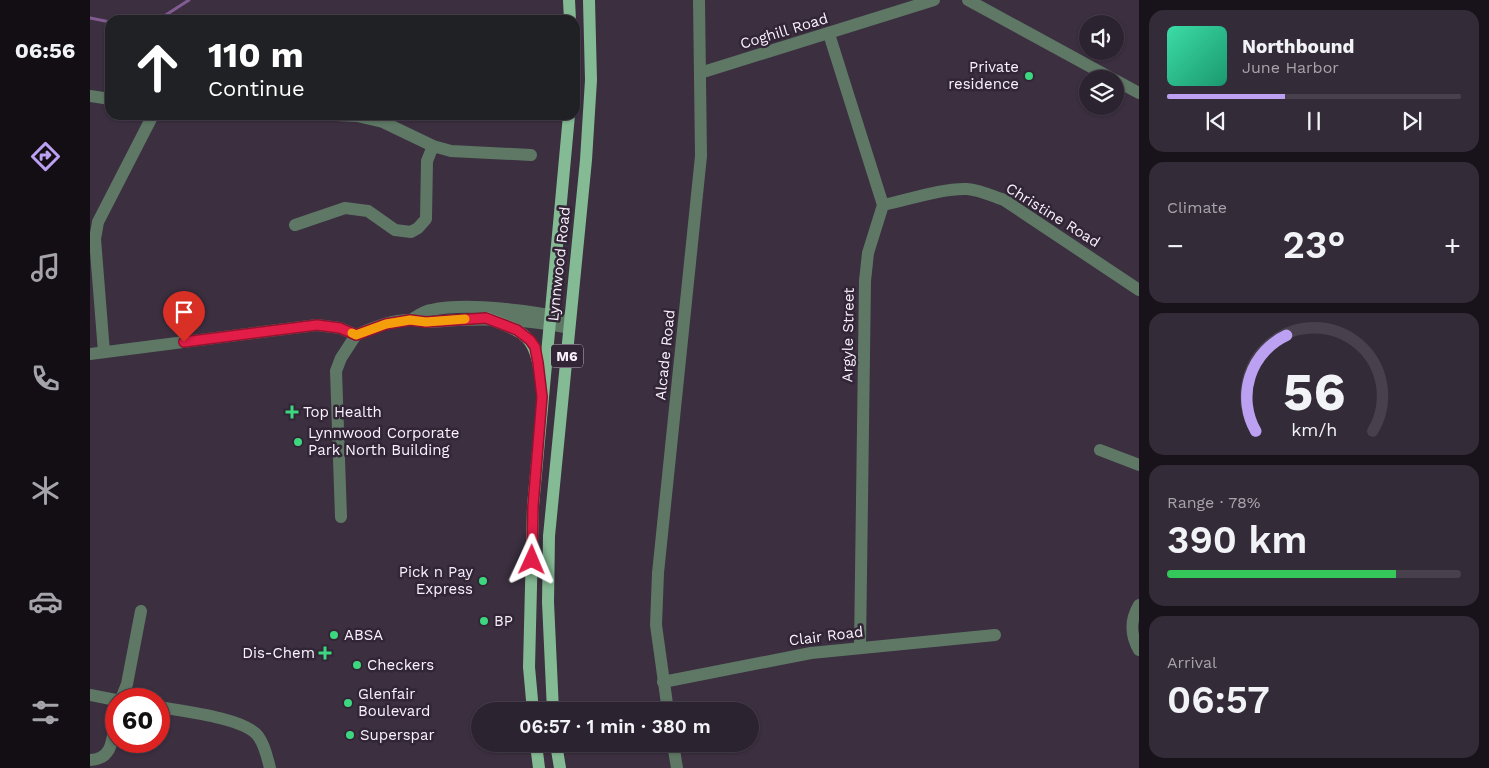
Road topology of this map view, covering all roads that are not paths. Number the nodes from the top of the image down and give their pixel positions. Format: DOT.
graph roads {
  1 [pos="569,0"];
  2 [pos="589,0"];
  3 [pos="699,0"];
  4 [pos="934,0"];
  5 [pos="968,0"];
  6 [pos="570,15"];
  7 [pos="829,34"];
  8 [pos="1097,70"];
  9 [pos="700,73"];
  10 [pos="1124,85"];
  11 [pos="1139,93"];
  12 [pos="90,96"];
  13 [pos="105,98"];
  14 [pos="151,120"];
  15 [pos="370,120"];
  16 [pos="568,120"];
  17 [pos="433,146"];
  18 [pos="532,155"];
  19 [pos="883,205"];
  20 [pos="294,225"];
  21 [pos="1139,290"];
  22 [pos="486,318"];
  23 [pos="410,320"];
  24 [pos="550,320"];
  25 [pos="570,324"];
  26 [pos="356,335"];
  27 [pos="104,352"];
  28 [pos="90,354"];
  29 [pos="542,397"];
  30 [pos="1100,450"];
  31 [pos="1139,465"];
  32 [pos="341,517"];
  33 [pos="1139,605"];
  34 [pos="141,611"];
  35 [pos="995,635"];
  36 [pos="860,647"];
  37 [pos="1139,650"];
  38 [pos="662,682"];
  39 [pos="125,688"];
  40 [pos="90,695"];
  41 [pos="105,698"];
  42 [pos="532,702"];
  43 [pos="553,702"];
  44 [pos="666,702"];
  45 [pos="170,709"];
  46 [pos="537,752"];
  47 [pos="557,752"];
  48 [pos="674,752"];
  49 [pos="108,753"];
  50 [pos="90,760"];
  51 [pos="270,768"];
  52 [pos="539,768"];
  53 [pos="560,768"];
  54 [pos="677,768"];
  1 -- 6 [label="main road"];
  2 -- 25 [label="main road, Lynnwood Road / M6"];
  3 -- 9 [label="street, Alcade Road"];
  4 -- 7 [label="street, Coghill Road"];
  5 -- 8 [label="street"];
  7 -- 9 [label="street, Coghill Road"];
  7 -- 19 [label="street"];
  9 -- 38 [label="street, Alcade Road"];
  10 -- 11 [label="street"];
  12 -- 13 [label="street"];
  14 -- 27 [label="street"];
  15 -- 17 [label="street"];
  16 -- 24 [label="main road, Lynnwood Road / M6"];
  17 -- 18 [label="street"];
  17 -- 20 [label="street"];
  19 -- 21 [label="street, Christine Road"];
  19 -- 36 [label="street, Argyle Street"];
  22 -- 23 [label="street"];
  22 -- 24 [label="street"];
  22 -- 29 [label="main road"];
  23 -- 24 [label="street"];
  23 -- 26 [label="street"];
  24 -- 25 [label="street"];
  24 -- 29 [label="main road, Lynnwood Road / M6"];
  25 -- 43 [label="main road, Lynnwood Road / M6"];
  26 -- 27 [label="street"];
  26 -- 32 [label="street"];
  27 -- 28 [label="street"];
  29 -- 42 [label="main road, Lynnwood Road / M6"];
  30 -- 31 [label="street"];
  33 -- 37 [label="street"];
  34 -- 39 [label="street"];
  35 -- 36 [label="street, Clair Road"];
  36 -- 38 [label="street, Clair Road"];
  38 -- 44 [label="street, Alcade Road"];
  40 -- 41 [label="street"];
  45 -- 51 [label="street"];
  46 -- 52 [label="main road"];
  47 -- 53 [label="main road"];
  48 -- 54 [label="street"];
  49 -- 50 [label="street"];
}
